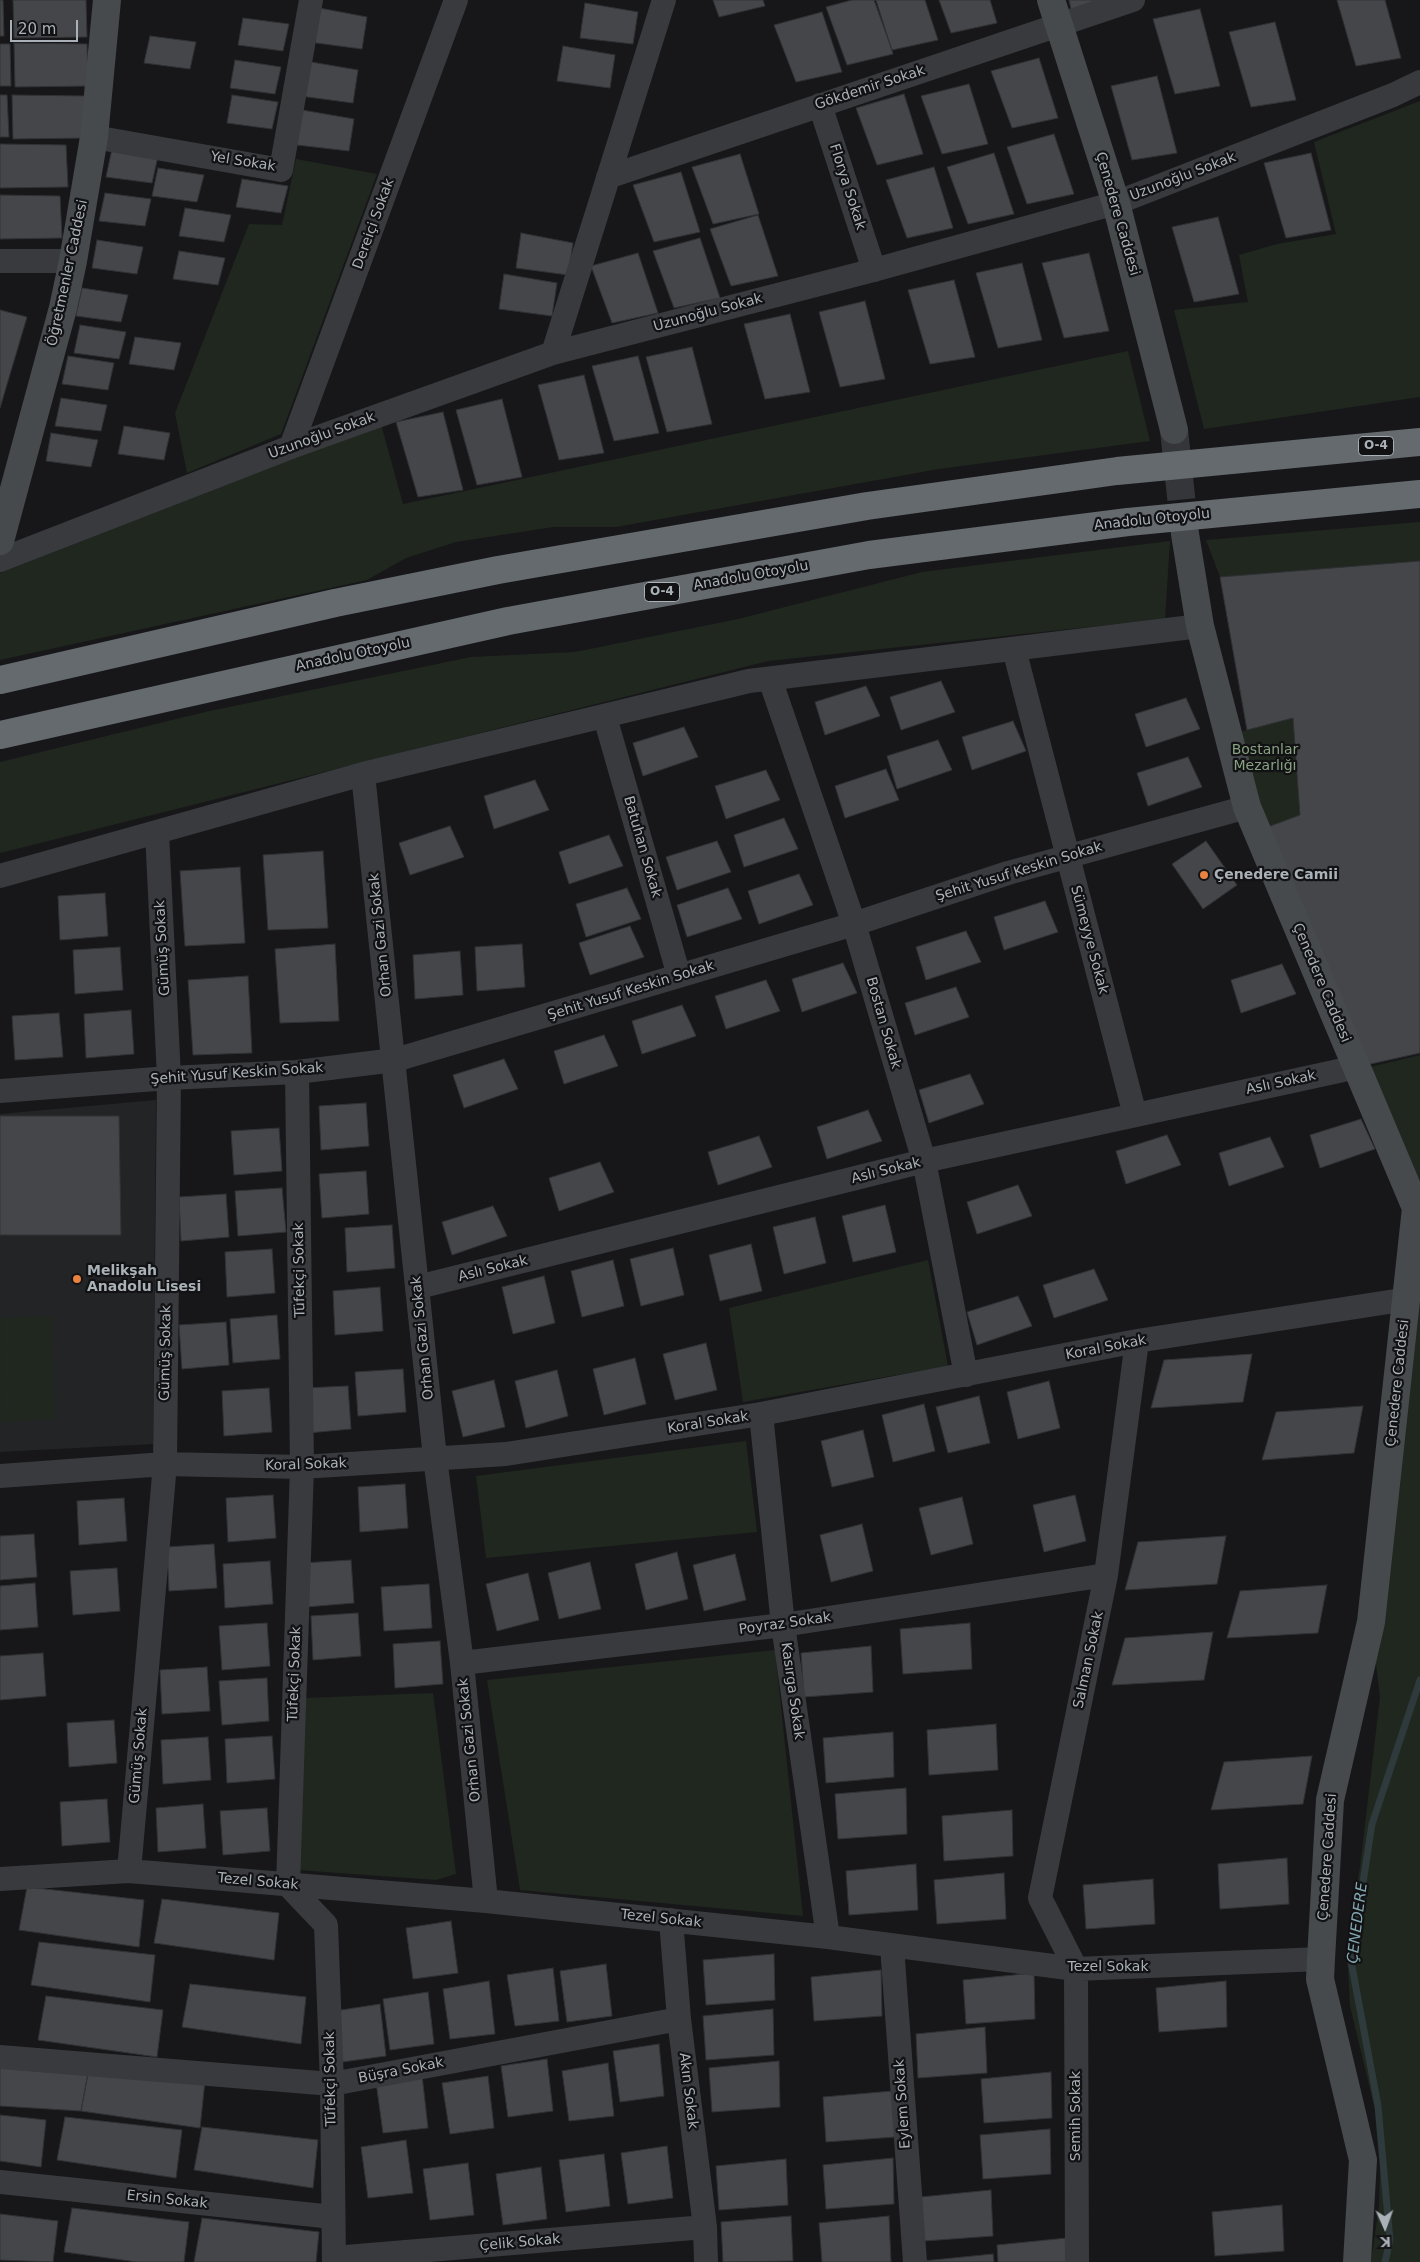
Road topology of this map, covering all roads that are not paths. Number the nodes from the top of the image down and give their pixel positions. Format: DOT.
graph roads {
  1 [pos="107,0"];
  2 [pos="311,0"];
  3 [pos="456,0"];
  4 [pos="664,0"];
  5 [pos="1051,0"];
  6 [pos="1133,0"];
  7 [pos="1058,26"];
  8 [pos="1420,82"];
  9 [pos="820,104"];
  10 [pos="94,137"];
  11 [pos="608,177"];
  12 [pos="1116,203"];
  13 [pos="0,261"];
  14 [pos="73,261"];
  15 [pos="874,270"];
  16 [pos="553,353"];
  17 [pos="1174,430"];
  18 [pos="1420,442"];
  19 [pos="291,447"];
  20 [pos="1420,494"];
  21 [pos="1185,534"];
  22 [pos="0,541"];
  23 [pos="0,560"];
  24 [pos="1200,626"];
  25 [pos="1014,649"];
  26 [pos="770,679"];
  27 [pos="0,680"];
  28 [pos="605,717"];
  29 [pos="0,735"];
  30 [pos="363,774"];
  31 [pos="1247,807"];
  32 [pos="157,832"];
  33 [pos="1068,857"];
  34 [pos="0,876"];
  35 [pos="854,924"];
  36 [pos="679,976"];
  37 [pos="395,1060"];
  38 [pos="1357,1066"];
  39 [pos="297,1072"];
  40 [pos="169,1078"];
  41 [pos="0,1091"];
  42 [pos="1134,1116"];
  43 [pos="924,1161"];
  44 [pos="418,1287"];
  45 [pos="1408,1299"];
  46 [pos="1137,1341"];
  47 [pos="966,1375"];
  48 [pos="761,1414"];
  49 [pos="435,1458"];
  50 [pos="165,1464"];
  51 [pos="302,1467"];
  52 [pos="0,1476"];
  53 [pos="1106,1575"];
  54 [pos="782,1625"];
  55 [pos="462,1663"];
  56 [pos="129,1872"];
  57 [pos="0,1879"];
  58 [pos="288,1885"];
  59 [pos="486,1901"];
  60 [pos="671,1920"];
  61 [pos="828,1937"];
  62 [pos="892,1946"];
  63 [pos="1321,1959"];
  64 [pos="1076,1970"];
  65 [pos="679,2019"];
  66 [pos="0,2057"];
  67 [pos="332,2084"];
  68 [pos="0,2182"];
  69 [pos="334,2217"];
  70 [pos="705,2227"];
  71 [pos="334,2260"];
  72 [pos="706,2262"];
  73 [pos="915,2262"];
  74 [pos="1076,2262"];
  75 [pos="1357,2262"];
  1 -- 10 [label="street, Öğretmenler Caddesi"];
  2 -- 10 [label="street, Yel Sokak"];
  3 -- 19 [label="street, Dereiçi Sokak"];
  4 -- 11 [label="street"];
  5 -- 7 [label="street, Çenedere Caddesi"];
  6 -- 7 [label="street, Gökdemir Sokak"];
  7 -- 9 [label="street, Gökdemir Sokak"];
  7 -- 12 [label="street, Çenedere Caddesi"];
  8 -- 12 [label="street, Uzunoğlu Sokak"];
  9 -- 11 [label="street, Gökdemir Sokak"];
  9 -- 15 [label="street, Florya Sokak"];
  10 -- 14 [label="street, Öğretmenler Caddesi"];
  11 -- 16 [label="street"];
  12 -- 15 [label="street, Uzunoğlu Sokak"];
  12 -- 17 [label="street, Çenedere Caddesi"];
  13 -- 14 [label="street"];
  14 -- 22 [label="street, Öğretmenler Caddesi"];
  15 -- 16 [label="street, Uzunoğlu Sokak"];
  16 -- 19 [label="street, Uzunoğlu Sokak"];
  18 -- 27 [label="highway, O-4"];
  19 -- 23 [label="street, Uzunoğlu Sokak"];
  20 -- 29 [label="highway, Anadolu Otoyolu / O-4"];
  21 -- 24 [label="street, Çenedere Caddesi"];
  24 -- 25 [label="street"];
  24 -- 31 [label="street, Çenedere Caddesi"];
  25 -- 26 [label="street"];
  25 -- 33 [label="street, Sümeyye Sokak"];
  26 -- 28 [label="street"];
  26 -- 35 [label="street, Bostan Sokak"];
  28 -- 30 [label="street"];
  28 -- 36 [label="street, Batuhan Sokak"];
  30 -- 32 [label="street"];
  30 -- 37 [label="street, Orhan Gazi Sokak"];
  31 -- 33 [label="street, Şehit Yusuf Keskin Sokak"];
  31 -- 38 [label="street, Çenedere Caddesi"];
  32 -- 34 [label="street"];
  32 -- 40 [label="street, Gümüş Sokak"];
  33 -- 35 [label="street, Şehit Yusuf Keskin Sokak"];
  33 -- 42 [label="street, Sümeyye Sokak"];
  35 -- 36 [label="street, Şehit Yusuf Keskin Sokak"];
  35 -- 43 [label="street, Bostan Sokak"];
  36 -- 37 [label="street, Şehit Yusuf Keskin Sokak"];
  37 -- 39 [label="street, Şehit Yusuf Keskin Sokak"];
  37 -- 44 [label="street, Orhan Gazi Sokak"];
  38 -- 42 [label="street, Aslı Sokak"];
  38 -- 45 [label="street, Çenedere Caddesi"];
  39 -- 40 [label="street, Şehit Yusuf Keskin Sokak"];
  39 -- 51 [label="street, Tüfekçi Sokak"];
  40 -- 41 [label="street, Şehit Yusuf Keskin Sokak"];
  40 -- 50 [label="street, Gümüş Sokak"];
  42 -- 43 [label="street, Aslı Sokak"];
  43 -- 44 [label="street, Aslı Sokak"];
  43 -- 47 [label="street, Bostan Sokak"];
  44 -- 49 [label="street, Orhan Gazi Sokak"];
  45 -- 46 [label="street, Koral Sokak"];
  45 -- 63 [label="street, Çenedere Caddesi"];
  46 -- 47 [label="street, Koral Sokak"];
  46 -- 53 [label="street, Salman Sokak"];
  47 -- 48 [label="street, Koral Sokak"];
  48 -- 49 [label="street, Koral Sokak"];
  48 -- 54 [label="street, Kasırga Sokak"];
  49 -- 51 [label="street, Koral Sokak"];
  49 -- 55 [label="street, Orhan Gazi Sokak"];
  50 -- 51 [label="street, Koral Sokak"];
  50 -- 52 [label="street, Koral Sokak"];
  50 -- 56 [label="street, Gümüş Sokak"];
  51 -- 58 [label="street, Tüfekçi Sokak"];
  53 -- 54 [label="street, Poyraz Sokak"];
  53 -- 64 [label="street, Salman Sokak"];
  54 -- 55 [label="street, Poyraz Sokak"];
  54 -- 61 [label="street, Kasırga Sokak"];
  55 -- 59 [label="street, Orhan Gazi Sokak"];
  56 -- 57 [label="street, Tezel Sokak"];
  56 -- 58 [label="street, Tezel Sokak"];
  58 -- 59 [label="street, Tezel Sokak"];
  58 -- 67 [label="street, Tüfekçi Sokak"];
  59 -- 60 [label="street, Tezel Sokak"];
  60 -- 61 [label="street, Tezel Sokak"];
  60 -- 65 [label="street, Akın Sokak"];
  61 -- 62 [label="street, Tezel Sokak"];
  62 -- 64 [label="street, Tezel Sokak"];
  62 -- 73 [label="street, Eylem Sokak"];
  63 -- 64 [label="street, Tezel Sokak"];
  63 -- 75 [label="street, Çenedere Caddesi"];
  64 -- 74 [label="street, Semih Sokak"];
  65 -- 67 [label="street, Büşra Sokak"];
  65 -- 70 [label="street, Akın Sokak"];
  66 -- 67 [label="street, Büşra Sokak"];
  67 -- 69 [label="street, Tüfekçi Sokak"];
  68 -- 69 [label="street, Ersin Sokak"];
  69 -- 71 [label="street, Tüfekçi Sokak"];
  70 -- 71 [label="street, Çelik Sokak"];
  70 -- 72 [label="street, Akın Sokak"];
}
